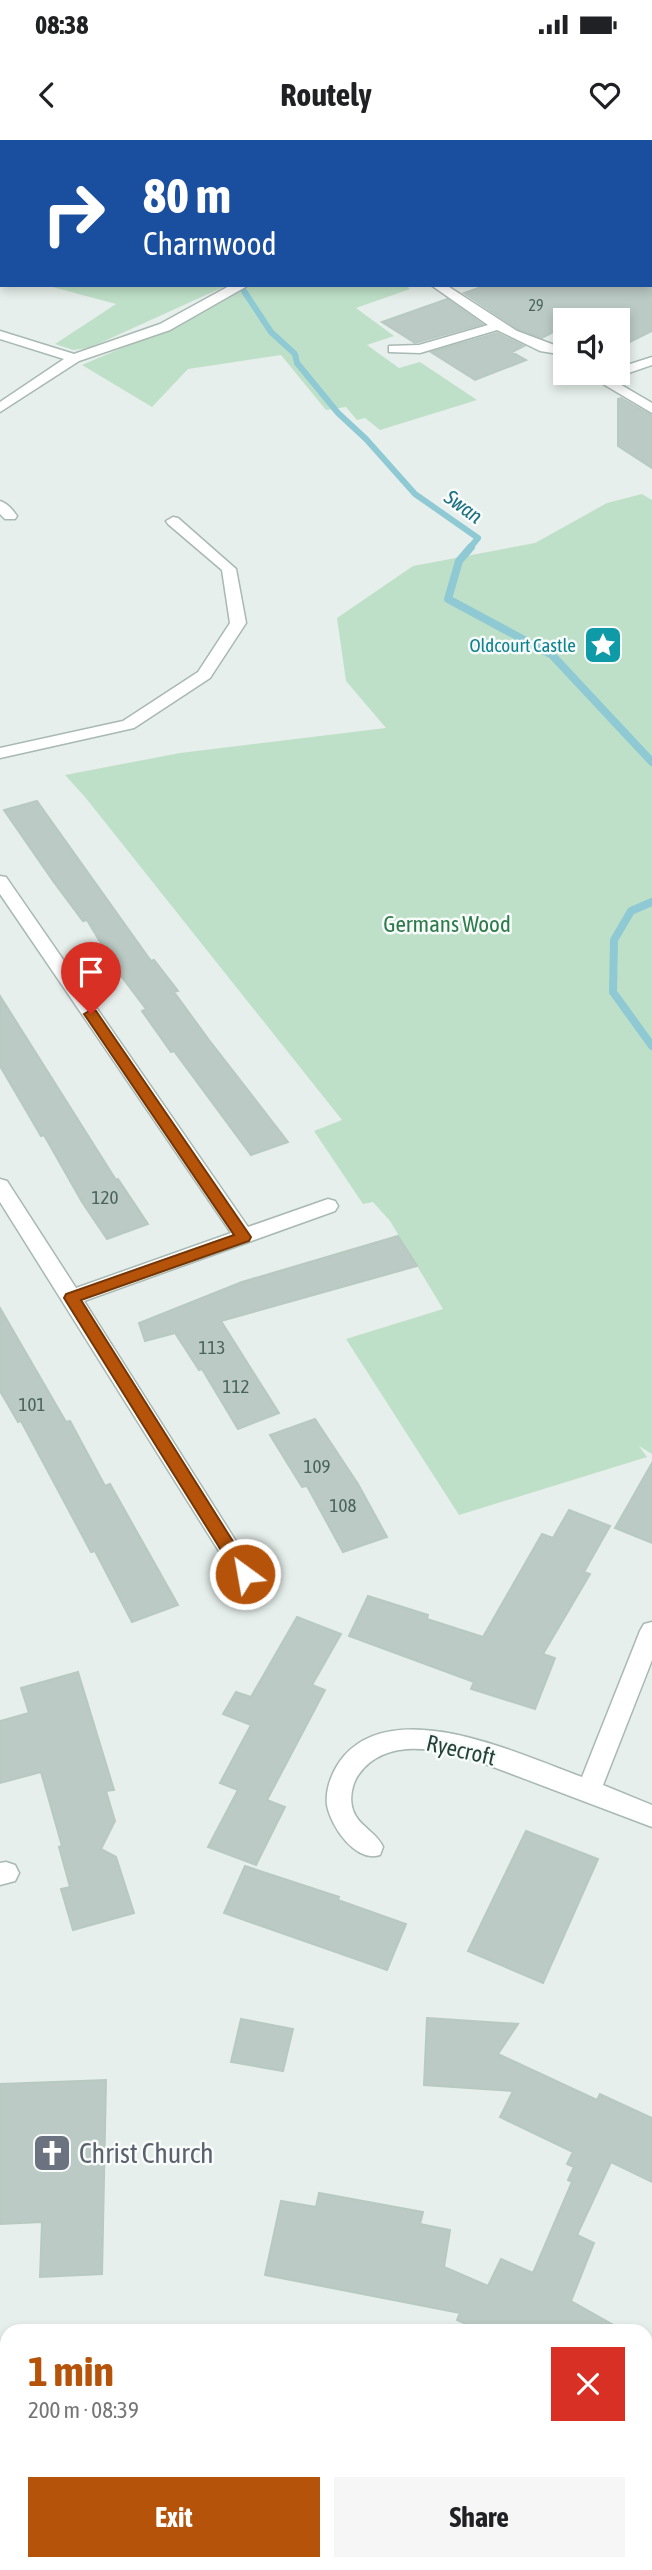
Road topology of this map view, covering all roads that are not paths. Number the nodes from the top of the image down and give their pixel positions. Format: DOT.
graph roads {
  1 [pos="238,287"];
  2 [pos="440,287"];
  3 [pos="499,325"];
  4 [pos="0,335"];
  5 [pos="394,349"];
  6 [pos="553,350"];
  7 [pos="74,358"];
  8 [pos="652,361"];
  9 [pos="630,368"];
  10 [pos="612,385"];
  11 [pos="0,408"];
  12 [pos="652,409"];
  13 [pos="173,521"];
  14 [pos="0,753"];
  15 [pos="0,881"];
  16 [pos="0,1186"];
  17 [pos="328,1206"];
  18 [pos="244,1237"];
  19 [pos="71,1298"];
  20 [pos="245,1574"];
  21 [pos="652,1632"];
  22 [pos="589,1789"];
  23 [pos="652,1816"];
  24 [pos="371,1847"];
  1 -- 7 [label="street"];
  2 -- 3 [label="street"];
  3 -- 5 [label="street"];
  3 -- 6 [label="street"];
  4 -- 7 [label="street"];
  7 -- 11 [label="street"];
  8 -- 9 [label="street"];
  10 -- 12 [label="street"];
  13 -- 14 [label="street"];
  15 -- 18 [label="street"];
  16 -- 19 [label="street"];
  17 -- 18 [label="street"];
  18 -- 19 [label="street"];
  19 -- 20 [label="street"];
  21 -- 22 [label="street"];
  22 -- 23 [label="street, Ryecroft"];
  22 -- 24 [label="street, Ryecroft"];
}
